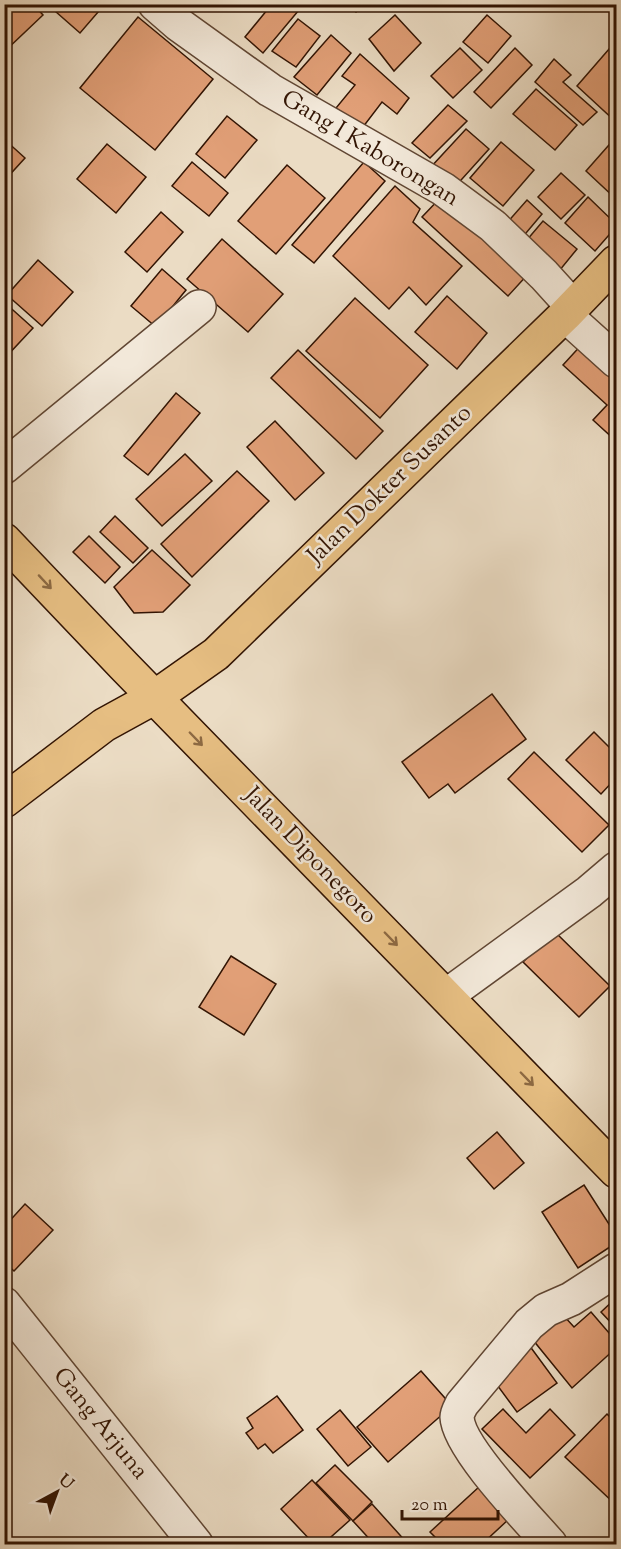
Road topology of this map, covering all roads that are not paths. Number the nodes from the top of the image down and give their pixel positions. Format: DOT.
graph roads {
  1 [pos="155,4"];
  2 [pos="616,262"];
  3 [pos="199,307"];
  4 [pos="569,311"];
  5 [pos="616,361"];
  6 [pos="4,467"];
  7 [pos="4,540"];
  8 [pos="155,698"];
  9 [pos="4,801"];
  10 [pos="616,869"];
  11 [pos="446,996"];
  12 [pos="616,1171"];
  13 [pos="616,1270"];
  14 [pos="4,1304"];
  15 [pos="196,1545"];
  16 [pos="550,1545"];
  1 -- 4 [label="street, Gang I Kaborongan"];
  2 -- 4 [label="main road, Jalan Dokter Susanto"];
  3 -- 6 [label="street"];
  4 -- 5 [label="street, Gang I Kaborongan"];
  4 -- 8 [label="main road, Jalan Dokter Susanto"];
  7 -- 8 [label="main road, Jalan Diponegoro, one-way"];
  8 -- 9 [label="main road, Jalan Dokter Susanto"];
  8 -- 11 [label="main road, Jalan Diponegoro, one-way"];
  10 -- 11 [label="street"];
  11 -- 12 [label="main road, Jalan Diponegoro, one-way"];
  13 -- 16 [label="street"];
  14 -- 15 [label="street, Gang Arjuna"];
}
